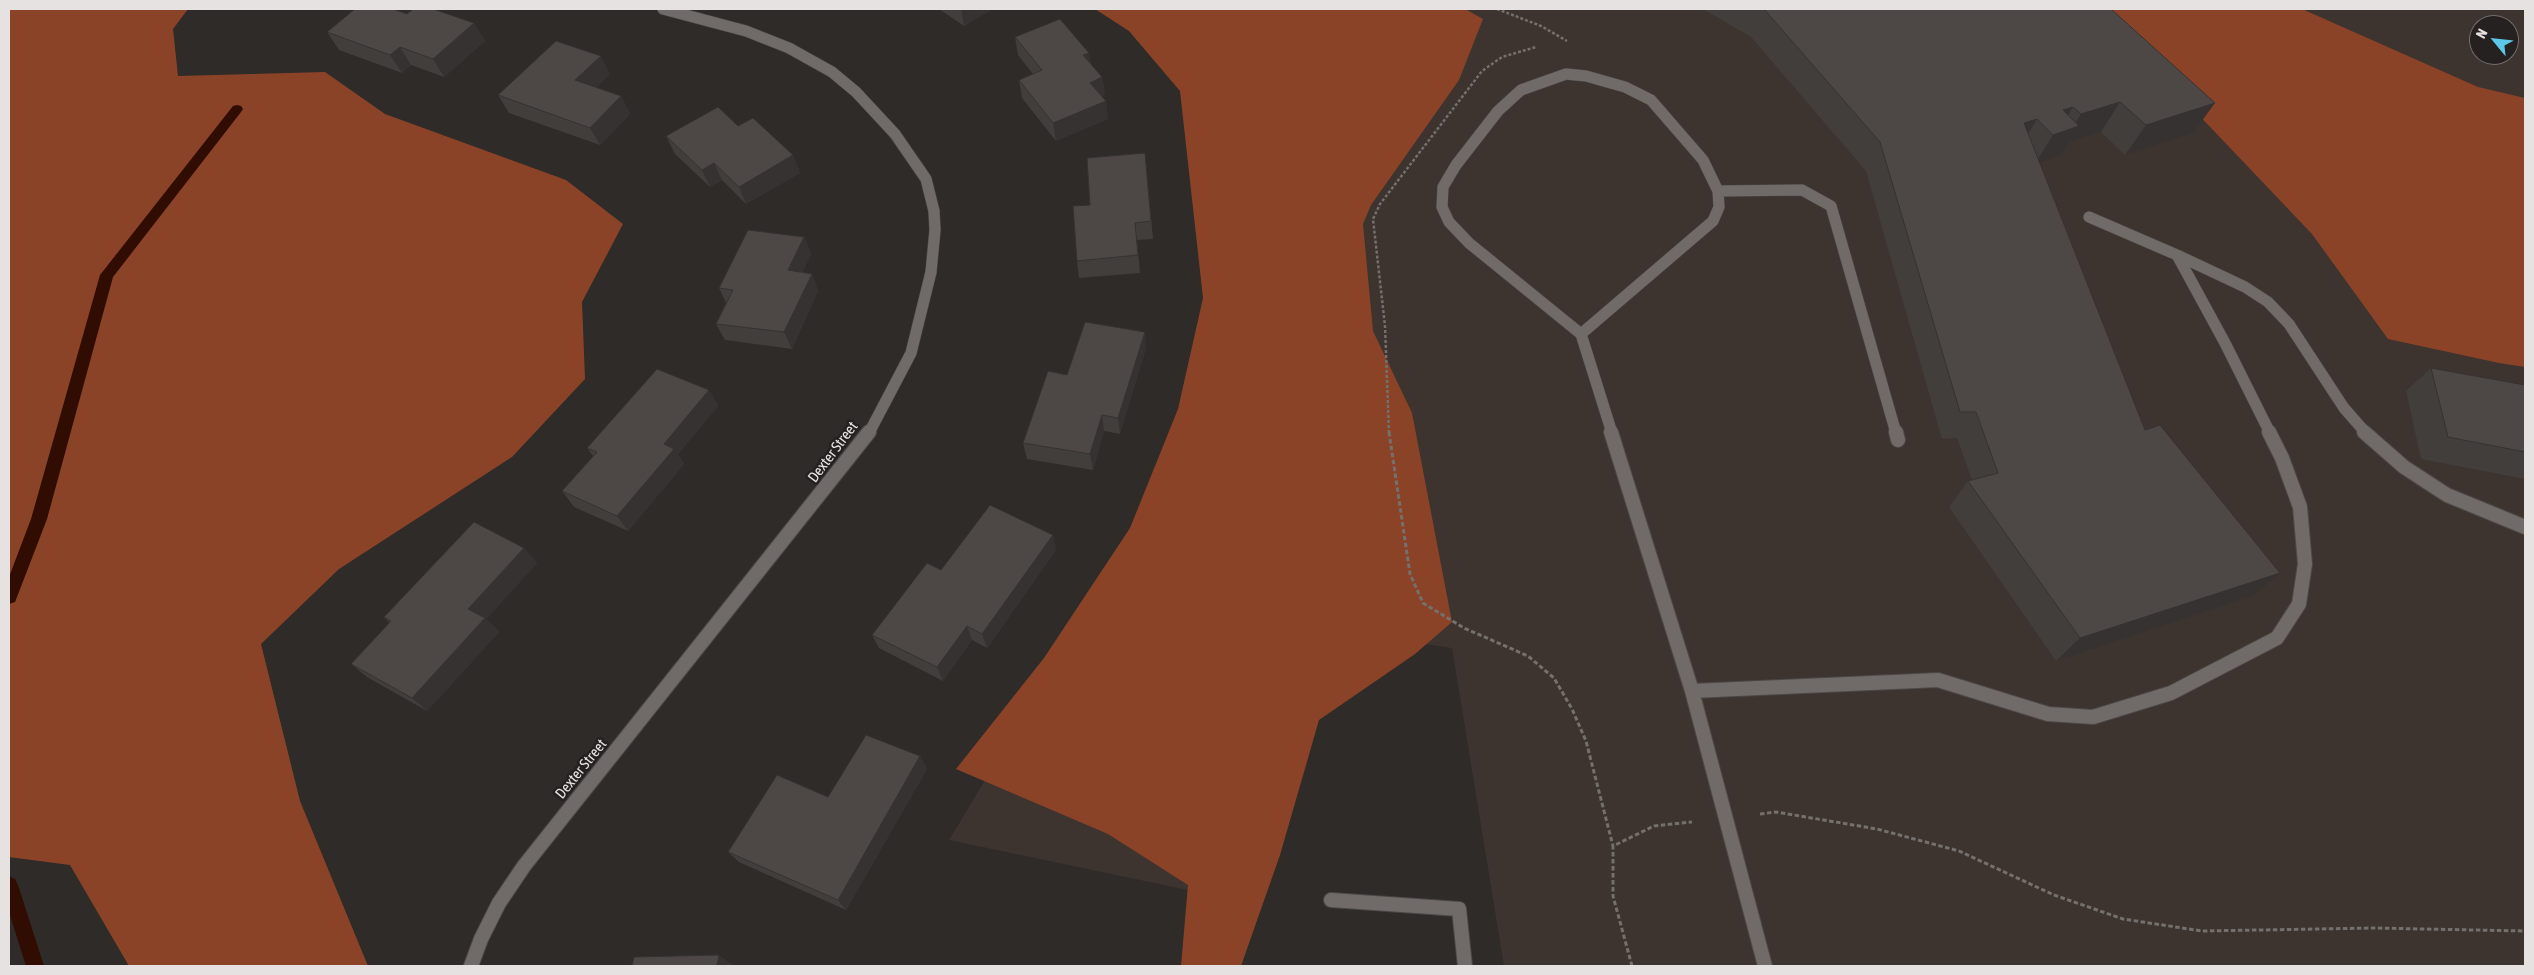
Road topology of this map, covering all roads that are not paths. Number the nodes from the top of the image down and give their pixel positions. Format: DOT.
graph roads {
  1 [pos="662,9"];
  2 [pos="1718,191"];
  3 [pos="2089,217"];
  4 [pos="2177,255"];
  5 [pos="1581,334"];
  6 [pos="1898,440"];
  7 [pos="2525,526"];
  8 [pos="1692,691"];
  9 [pos="1331,900"];
  10 [pos="471,966"];
  11 [pos="1465,966"];
  12 [pos="1765,966"];
  1 -- 10 [label="street, Dexter Street"];
  2 -- 5 [label="street"];
  2 -- 5 [label="street"];
  2 -- 6 [label="street"];
  3 -- 4 [label="street"];
  4 -- 7 [label="street"];
  4 -- 8 [label="street"];
  5 -- 8 [label="street"];
  8 -- 12 [label="street"];
  9 -- 11 [label="street"];
}
